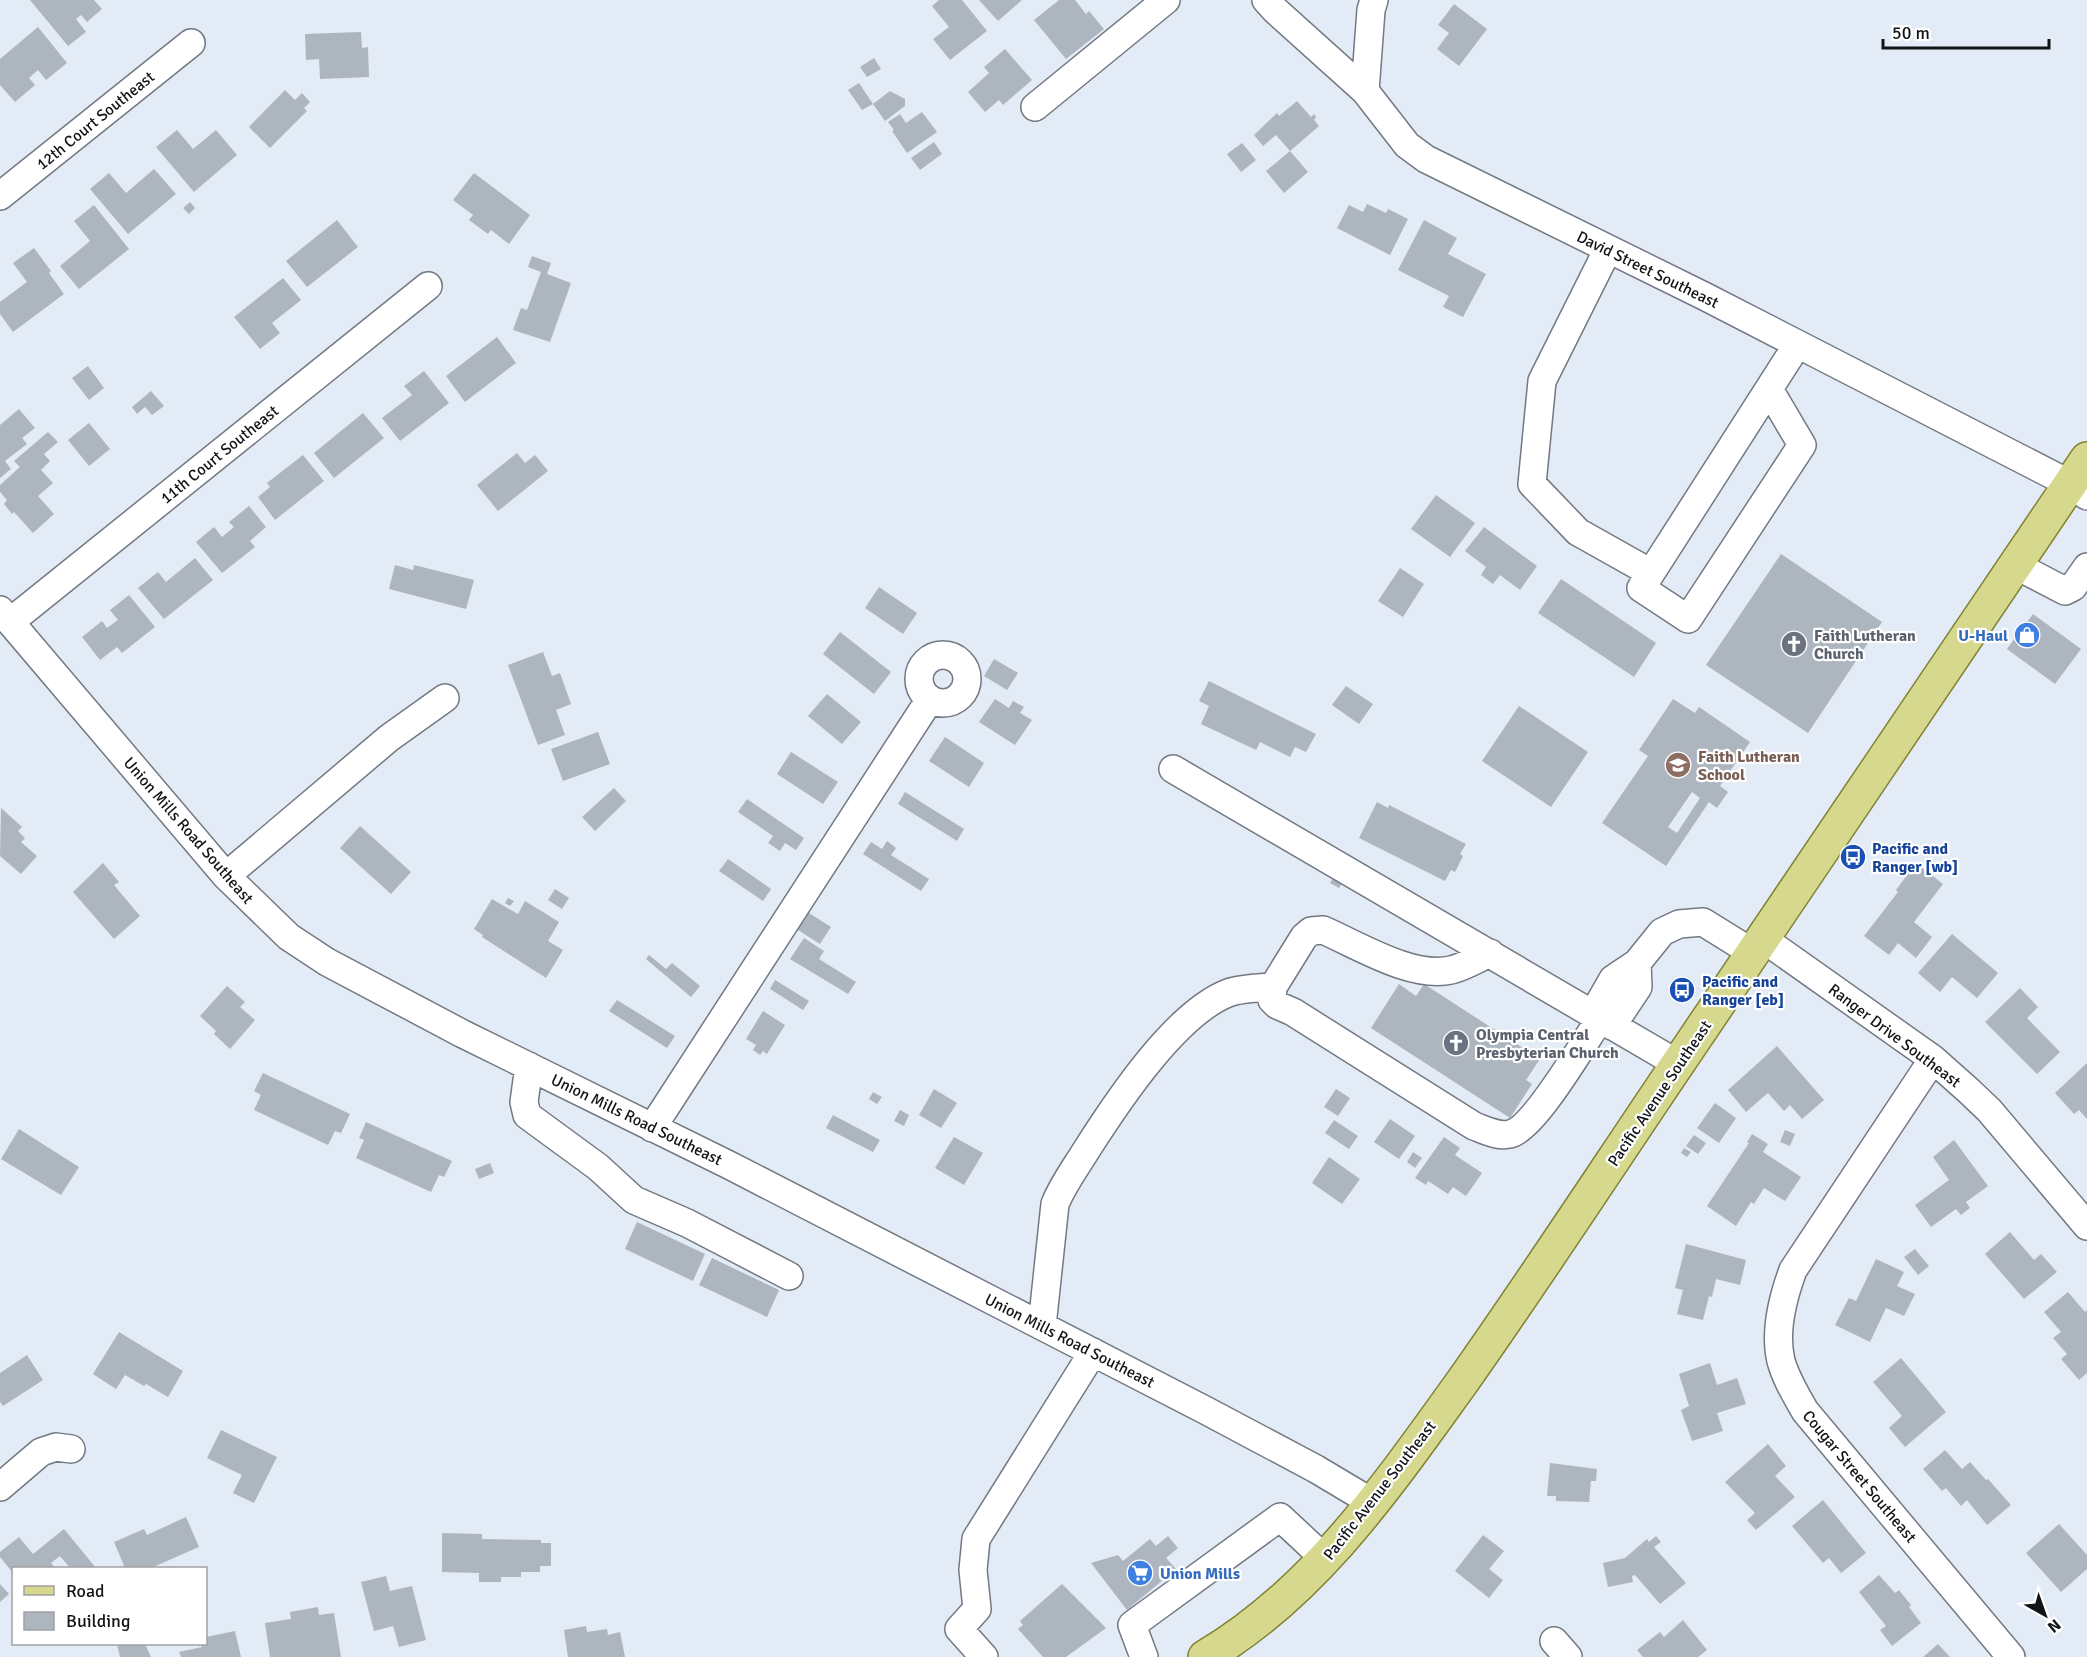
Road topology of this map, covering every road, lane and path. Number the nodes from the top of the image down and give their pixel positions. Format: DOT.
graph roads {
  1 [pos="1166,0"];
  2 [pos="1266,0"];
  3 [pos="1374,0"];
  4 [pos="191,43"];
  5 [pos="1365,91"];
  6 [pos="1035,107"];
  7 [pos="0,196"];
  8 [pos="1608,249"];
  9 [pos="428,286"];
  10 [pos="1797,345"];
  11 [pos="1769,389"];
  12 [pos="2081,480"];
  13 [pos="2015,565"];
  14 [pos="2087,567"];
  15 [pos="1651,573"];
  16 [pos="5,616"];
  17 [pos="445,698"];
  18 [pos="930,699"];
  19 [pos="1173,769"];
  20 [pos="226,876"];
  21 [pos="1757,946"];
  22 [pos="1490,953"];
  23 [pos="1273,987"];
  24 [pos="1601,1020"];
  25 [pos="1933,1059"];
  26 [pos="1678,1064"];
  27 [pos="529,1066"];
  28 [pos="652,1128"];
  29 [pos="2087,1226"];
  30 [pos="789,1276"];
  31 [pos="1042,1326"];
  32 [pos="1093,1352"];
  33 [pos="71,1449"];
  34 [pos="0,1487"];
  35 [pos="1373,1503"];
  36 [pos="1326,1560"];
  37 [pos="984,1657"];
  38 [pos="1144,1657"];
  39 [pos="1205,1657"];
  40 [pos="2011,1657"];
  1 -- 6 [label="street"];
  2 -- 5 [label="street, David Street Southeast"];
  3 -- 5 [label="street"];
  4 -- 7 [label="street, 12th Court Southeast"];
  5 -- 8 [label="street, David Street Southeast"];
  8 -- 10 [label="street, David Street Southeast"];
  8 -- 15 [label="street"];
  9 -- 16 [label="street, 11th Court Southeast"];
  10 -- 11 [label="street"];
  10 -- 12 [label="street, David Street Southeast"];
  11 -- 15 [label="street"];
  11 -- 15 [label="street"];
  12 -- 13 [label="main road, Pacific Avenue Southeast"];
  13 -- 14 [label="street"];
  13 -- 21 [label="main road, Pacific Avenue Southeast"];
  16 -- 20 [label="street, Union Mills Road Southeast"];
  17 -- 20 [label="street"];
  18 -- 28 [label="street"];
  19 -- 22 [label="street"];
  20 -- 27 [label="street, Union Mills Road Southeast"];
  21 -- 24 [label="street, Ranger Drive Southeast"];
  21 -- 25 [label="street, Ranger Drive Southeast"];
  21 -- 26 [label="main road, Pacific Avenue Southeast"];
  22 -- 23 [label="street"];
  22 -- 24 [label="street"];
  23 -- 24 [label="street"];
  23 -- 31 [label="street"];
  24 -- 26 [label="street"];
  25 -- 29 [label="street, Ranger Drive Southeast"];
  25 -- 40 [label="street, Cougar Street Southeast"];
  26 -- 35 [label="main road, Pacific Avenue Southeast"];
  27 -- 28 [label="street, Union Mills Road Southeast"];
  27 -- 30 [label="street"];
  28 -- 31 [label="street, Union Mills Road Southeast"];
  31 -- 32 [label="street, Union Mills Road Southeast"];
  32 -- 35 [label="street, Union Mills Road Southeast"];
  32 -- 37 [label="street"];
  33 -- 34 [label="street"];
  35 -- 36 [label="main road, Pacific Avenue Southeast"];
  36 -- 38 [label="street"];
  36 -- 39 [label="main road, Pacific Avenue Southeast"];
}
